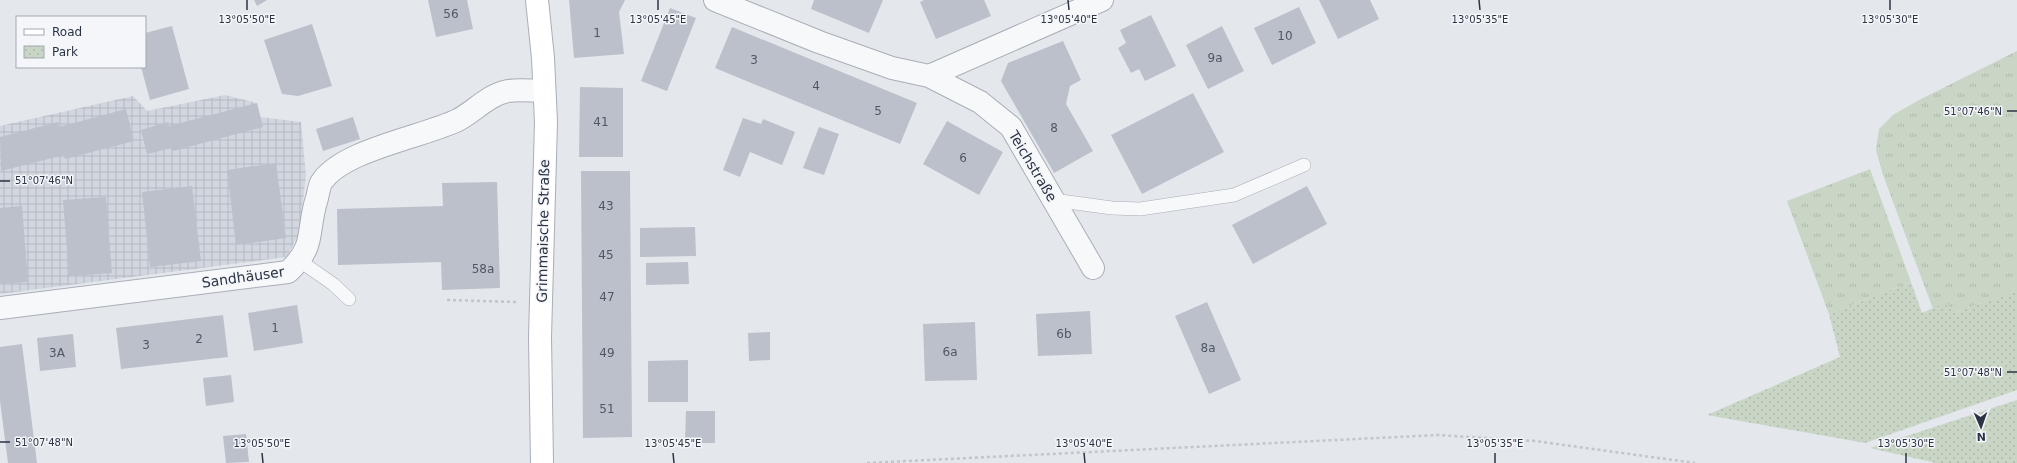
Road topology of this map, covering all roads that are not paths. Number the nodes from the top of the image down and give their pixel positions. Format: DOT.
graph roads {
  1 [pos="537,0"];
  2 [pos="715,0"];
  3 [pos="1102,0"];
  4 [pos="929,76"];
  5 [pos="544,90"];
  6 [pos="1304,165"];
  7 [pos="1053,200"];
  8 [pos="300,261"];
  9 [pos="1093,268"];
  10 [pos="348,299"];
  11 [pos="0,308"];
  12 [pos="542,463"];
  1 -- 5 [label="main road, Grimmaische Straße"];
  2 -- 4 [label="street, Teichstraße"];
  3 -- 4 [label="street"];
  4 -- 7 [label="street, Teichstraße"];
  5 -- 8 [label="street, Sandhäuser"];
  5 -- 12 [label="main road, Grimmaische Straße"];
  6 -- 7 [label="lane"];
  7 -- 9 [label="street, Teichstraße"];
  8 -- 10 [label="lane"];
  8 -- 11 [label="street, Sandhäuser"];
}
